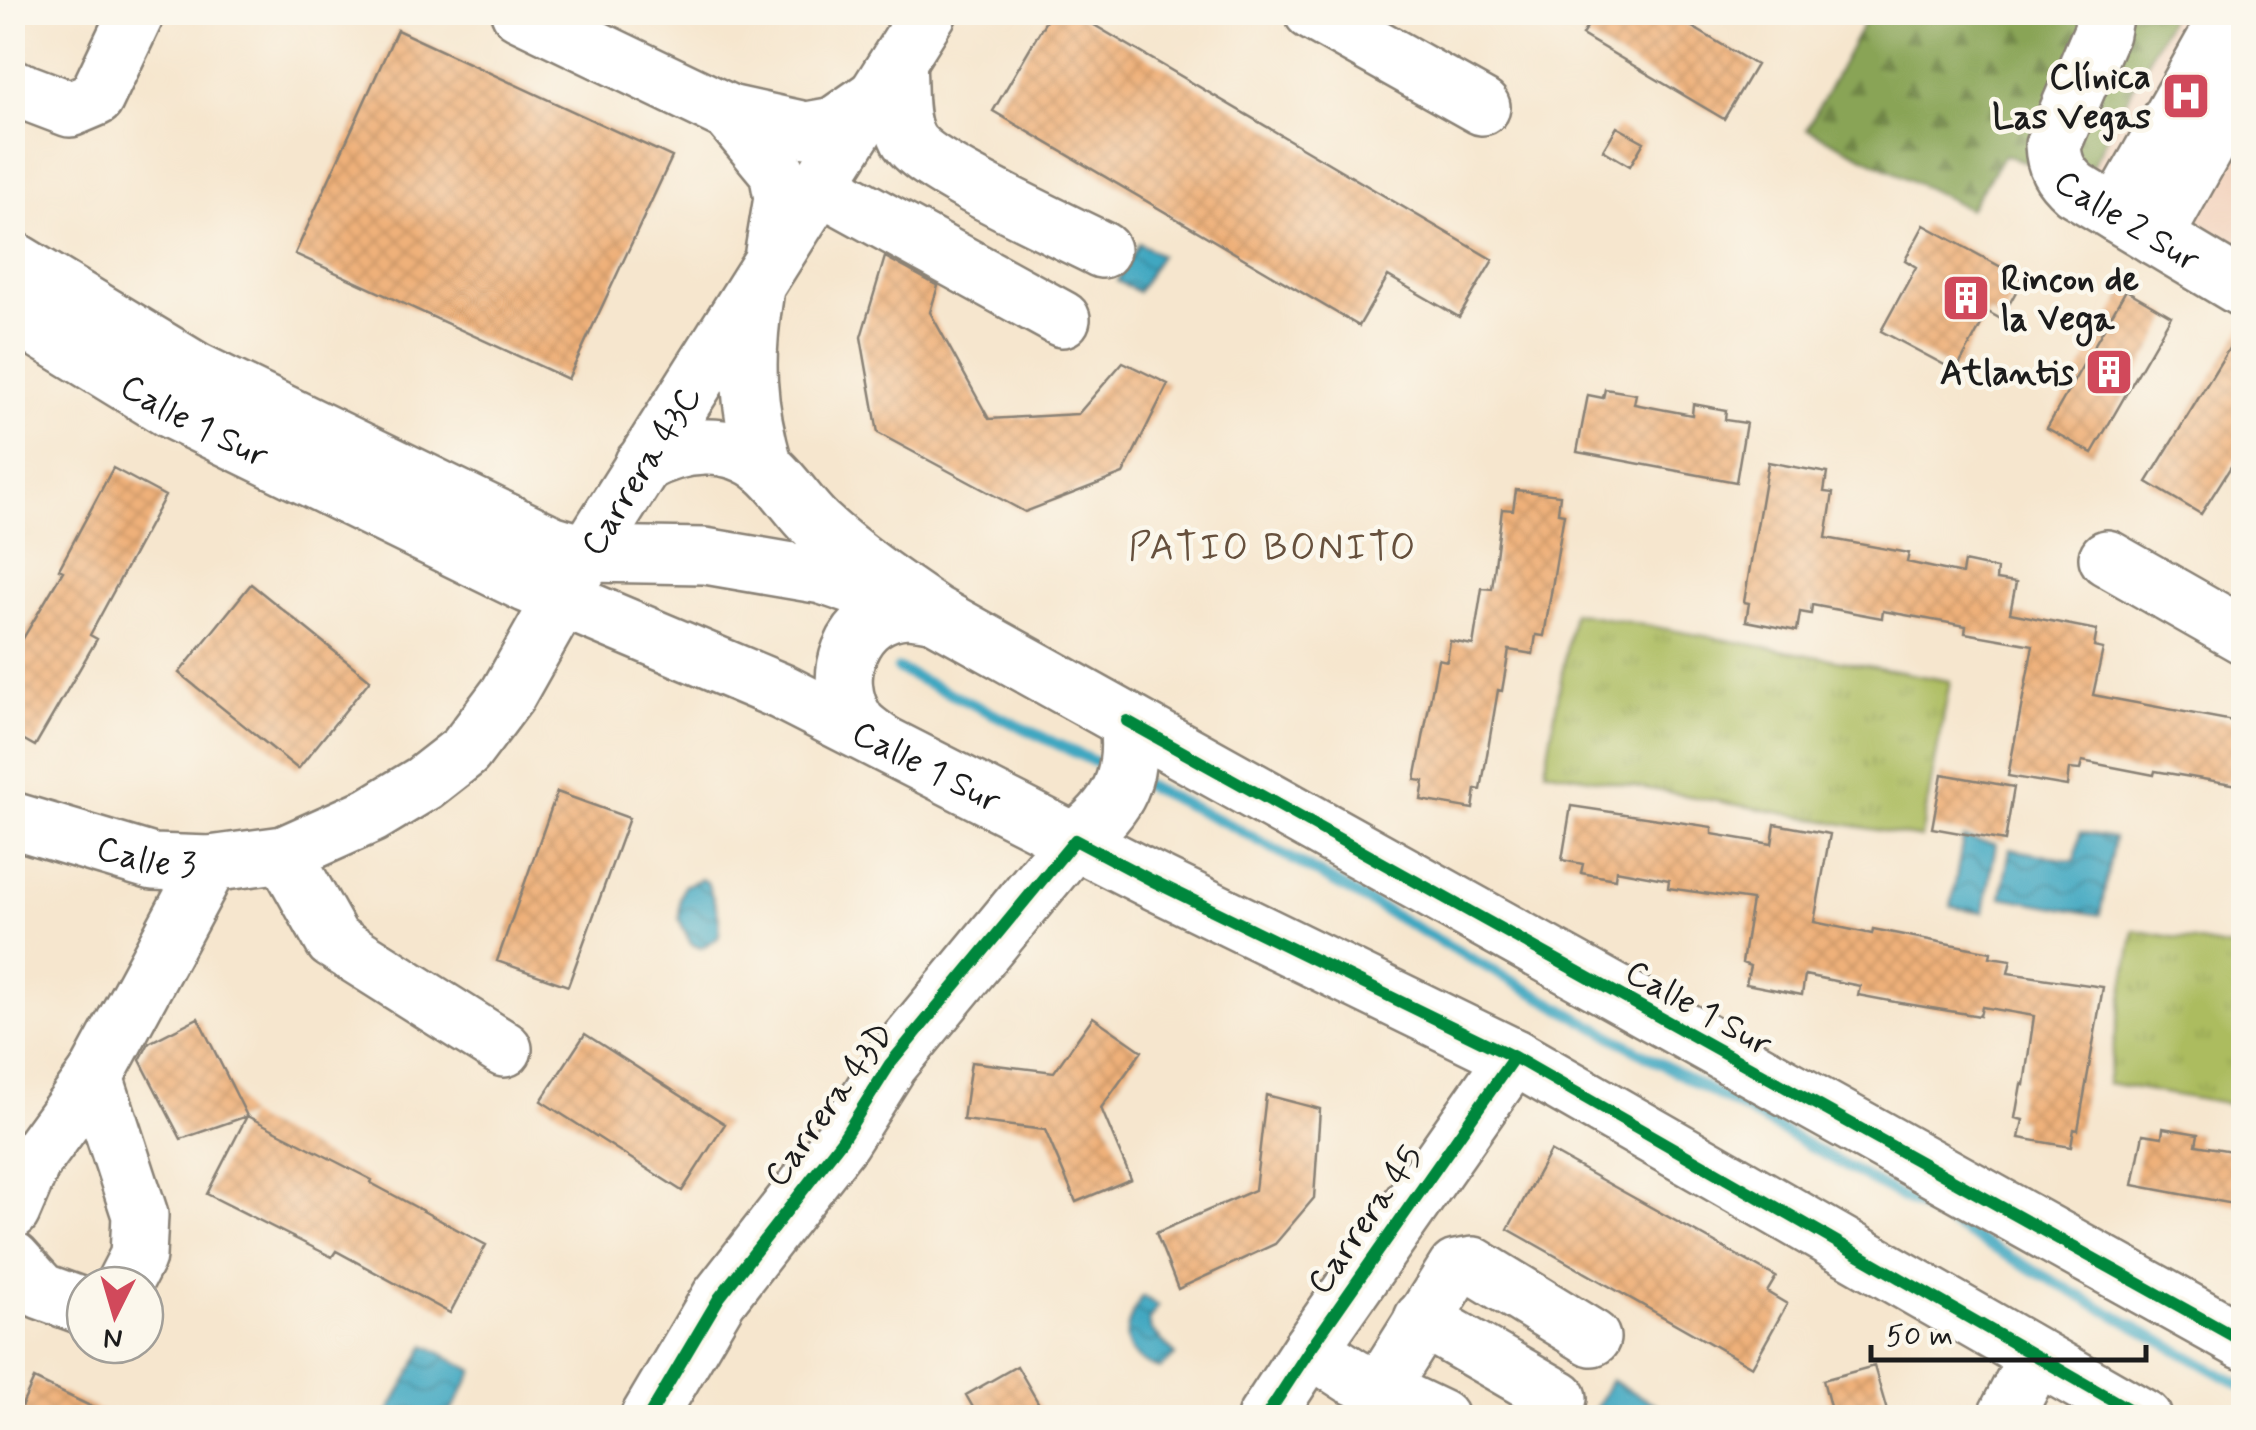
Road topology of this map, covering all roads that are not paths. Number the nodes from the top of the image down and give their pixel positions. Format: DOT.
graph roads {
  1 [pos="137,12"];
  2 [pos="519,12"];
  3 [pos="929,12"];
  4 [pos="1312,12"];
  5 [pos="2104,12"];
  6 [pos="582,26"];
  7 [pos="2244,30"];
  8 [pos="885,80"];
  9 [pos="12,87"];
  10 [pos="2236,90"];
  11 [pos="1482,107"];
  12 [pos="729,113"];
  13 [pos="2239,163"];
  14 [pos="818,185"];
  15 [pos="2153,235"];
  16 [pos="1102,250"];
  17 [pos="12,259"];
  18 [pos="764,271"];
  19 [pos="2244,290"];
  20 [pos="12,313"];
  21 [pos="1062,318"];
  22 [pos="642,465"];
  23 [pos="765,467"];
  24 [pos="2107,558"];
  25 [pos="574,576"];
  26 [pos="935,614"];
  27 [pos="2244,636"];
  28 [pos="1128,721"];
  29 [pos="883,744"];
  30 [pos="12,820"];
  31 [pos="1075,840"];
  32 [pos="284,854"];
  33 [pos="210,864"];
  34 [pos="504,1049"];
  35 [pos="1514,1057"];
  36 [pos="96,1077"];
  37 [pos="12,1211"];
  38 [pos="12,1259"];
  39 [pos="133,1265"];
  40 [pos="65,1300"];
  41 [pos="1422,1318"];
  42 [pos="1592,1338"];
  43 [pos="2244,1342"];
  44 [pos="1310,1349"];
  45 [pos="2036,1357"];
  46 [pos="1380,1389"];
  47 [pos="1559,1398"];
  48 [pos="648,1418"];
  49 [pos="1266,1418"];
  50 [pos="1440,1418"];
  51 [pos="2005,1418"];
  52 [pos="2144,1418"];
  1 -- 9 [label="street"];
  2 -- 6 [label="street, Calle 1 Sur"];
  3 -- 8 [label="street, Carrera 43C"];
  4 -- 11 [label="street"];
  5 -- 15 [label="street, Calle 2 Sur"];
  6 -- 12 [label="street, Calle 1 Sur"];
  7 -- 15 [label="street"];
  8 -- 12 [label="street, Calle 1 Sur"];
  8 -- 14 [label="street, Carrera 43C"];
  8 -- 16 [label="street"];
  10 -- 15 [label="street"];
  12 -- 18 [label="street, Calle 1 Sur"];
  13 -- 15 [label="street"];
  14 -- 18 [label="street, Carrera 43C"];
  14 -- 21 [label="street"];
  15 -- 19 [label="street, Calle 2 Sur"];
  17 -- 25 [label="street, Calle 1 Sur"];
  18 -- 22 [label="street, Carrera 43C"];
  18 -- 23 [label="street, Calle 1 Sur"];
  20 -- 25 [label="street, Calle 1 Sur"];
  22 -- 23 [label="street, Calle 1 Sur"];
  22 -- 25 [label="street, Carrera 43C"];
  23 -- 26 [label="street, Calle 1 Sur"];
  24 -- 27 [label="street"];
  25 -- 26 [label="street, Calle 1 Sur"];
  25 -- 29 [label="street, Calle 1 Sur"];
  25 -- 32 [label="street, Carrera 43C"];
  26 -- 28 [label="street, Calle 1 Sur"];
  26 -- 29 [label="street"];
  28 -- 31 [label="street, Carrera 43D"];
  28 -- 43 [label="street, Calle 1 Sur"];
  29 -- 31 [label="street, Calle 1 Sur"];
  30 -- 33 [label="street, Calle 3"];
  31 -- 35 [label="street, Calle 1 Sur"];
  31 -- 48 [label="street, Carrera 43D"];
  32 -- 33 [label="street, Calle 3"];
  32 -- 34 [label="street"];
  33 -- 36 [label="street"];
  35 -- 44 [label="street, Carrera 45"];
  35 -- 45 [label="street, Calle 1 Sur"];
  36 -- 37 [label="street"];
  36 -- 39 [label="street"];
  38 -- 40 [label="street"];
  41 -- 42 [label="street"];
  41 -- 46 [label="street"];
  41 -- 47 [label="street"];
  44 -- 46 [label="street"];
  44 -- 49 [label="street, Carrera 45"];
  45 -- 51 [label="street"];
  45 -- 52 [label="street, Calle 1 Sur"];
  46 -- 50 [label="street"];
}
